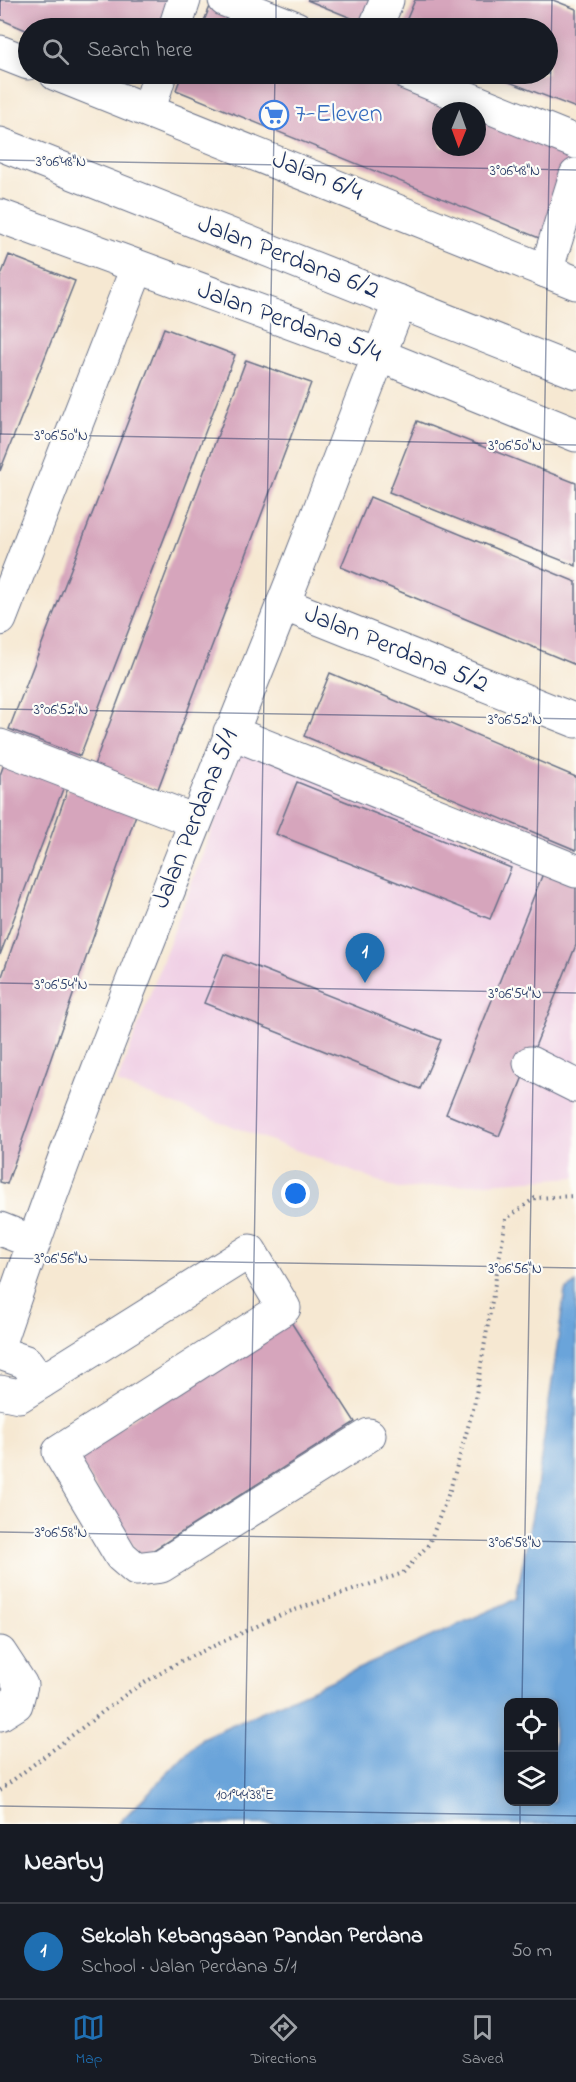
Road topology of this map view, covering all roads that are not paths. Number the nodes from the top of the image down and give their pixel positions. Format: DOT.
graph roads {
  1 [pos="184,0"];
  2 [pos="225,0"];
  3 [pos="387,0"];
  4 [pos="178,18"];
  5 [pos="271,18"];
  6 [pos="379,18"];
  7 [pos="0,52"];
  8 [pos="18,59"];
  9 [pos="83,84"];
  10 [pos="157,84"];
  11 [pos="433,84"];
  12 [pos="149,109"];
  13 [pos="576,142"];
  14 [pos="0,144"];
  15 [pos="576,175"];
  16 [pos="0,216"];
  17 [pos="137,268"];
  18 [pos="546,271"];
  19 [pos="576,283"];
  20 [pos="400,302"];
  21 [pos="379,355"];
  22 [pos="576,372"];
  23 [pos="576,435"];
  24 [pos="283,604"];
  25 [pos="0,619"];
  26 [pos="576,721"];
  27 [pos="231,732"];
  28 [pos="0,746"];
  29 [pos="195,821"];
  30 [pos="576,871"];
  31 [pos="530,1063"];
  32 [pos="576,1086"];
  33 [pos="0,1229"];
  34 [pos="33,1242"];
  35 [pos="0,1340"];
  36 [pos="0,1353"];
  37 [pos="41,1383"];
  38 [pos="0,1392"];
  39 [pos="369,1435"];
  40 [pos="0,1653"];
  41 [pos="0,1714"];
  1 -- 4 [label="street"];
  2 -- 5 [label="street"];
  3 -- 6 [label="street"];
  7 -- 8 [label="street"];
  9 -- 12 [label="street, Jalan 6/4"];
  10 -- 12 [label="street"];
  11 -- 13 [label="street"];
  12 -- 18 [label="street, Jalan 6/4"];
  14 -- 20 [label="street, Jalan Perdana 6/2"];
  15 -- 18 [label="street"];
  16 -- 17 [label="street, Jalan Perdana 5/4"];
  17 -- 21 [label="street, Jalan Perdana 5/4"];
  17 -- 25 [label="street"];
  18 -- 19 [label="street, Jalan 6/4"];
  20 -- 21 [label="street, Jalan Perdana 5/1"];
  20 -- 22 [label="street, Jalan Perdana 6/2"];
  21 -- 23 [label="street, Jalan Perdana 5/4"];
  21 -- 24 [label="street, Jalan Perdana 5/1"];
  24 -- 26 [label="street, Jalan Perdana 5/2"];
  24 -- 27 [label="street, Jalan Perdana 5/1"];
  27 -- 29 [label="street, Jalan Perdana 5/1"];
  27 -- 30 [label="street"];
  28 -- 29 [label="street"];
  29 -- 34 [label="street, Jalan Perdana 5/1"];
  31 -- 32 [label="street"];
  33 -- 34 [label="street"];
  34 -- 35 [label="street, Jalan Perdana 5/1"];
  36 -- 37 [label="street"];
  37 -- 38 [label="street"];
  37 -- 39 [label="street"];
  40 -- 41 [label="street"];
}
